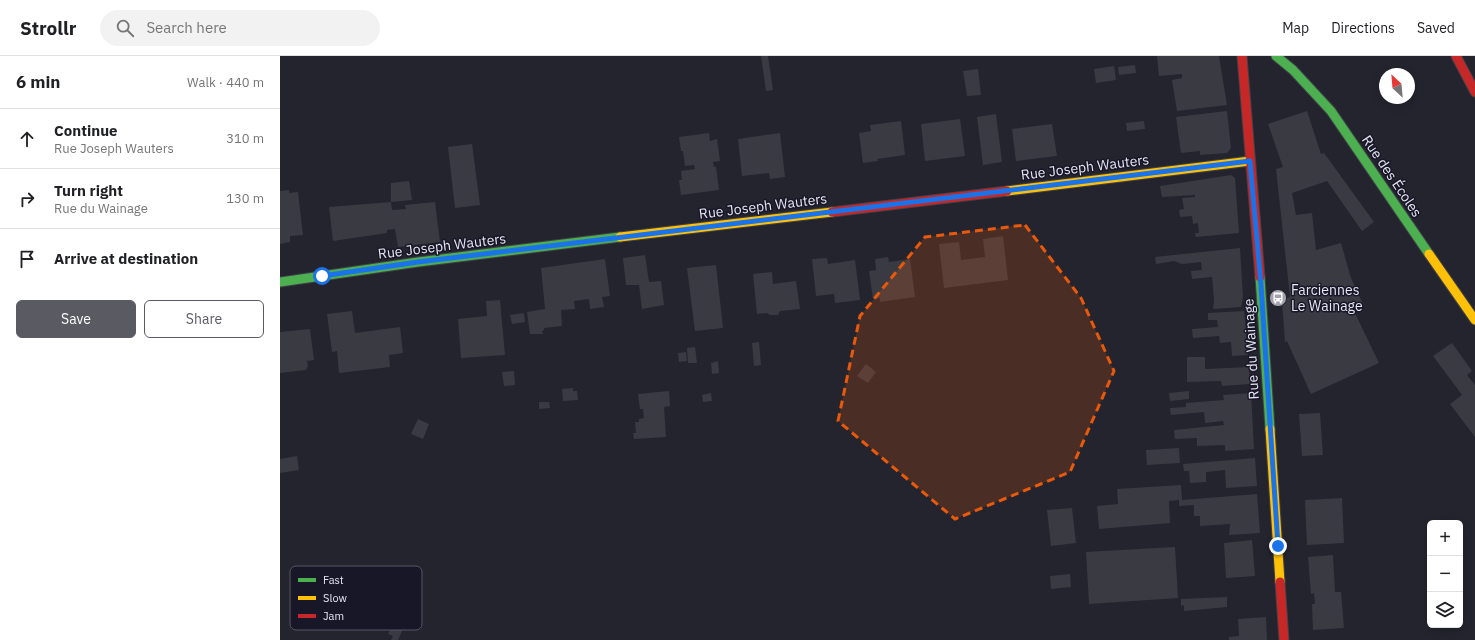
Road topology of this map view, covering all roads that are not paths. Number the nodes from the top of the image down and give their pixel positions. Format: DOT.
graph roads {
  1 [pos="1242,56"];
  2 [pos="1276,56"];
  3 [pos="1456,56"];
  4 [pos="1475,92"];
  5 [pos="1250,161"];
  6 [pos="280,282"];
  7 [pos="1475,320"];
  8 [pos="1284,640"];
  1 -- 5 [label="main road, Rue du Wainage"];
  2 -- 7 [label="main road, Rue des Écoles"];
  3 -- 4 [label="main road"];
  5 -- 6 [label="main road, Rue Joseph Wauters"];
  5 -- 8 [label="main road, Rue du Wainage"];
}
